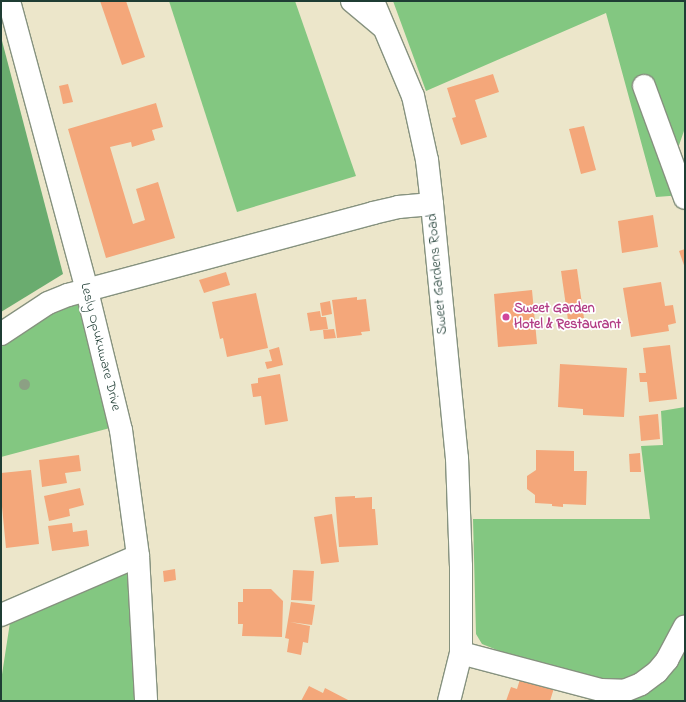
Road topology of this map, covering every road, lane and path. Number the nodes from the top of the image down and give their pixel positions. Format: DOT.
graph roads {
  1 [pos="9,1"];
  2 [pos="352,1"];
  3 [pos="373,1"];
  4 [pos="384,28"];
  5 [pos="644,86"];
  6 [pos="685,198"];
  7 [pos="432,204"];
  8 [pos="87,291"];
  9 [pos="1,334"];
  10 [pos="138,556"];
  11 [pos="1,615"];
  12 [pos="685,626"];
  13 [pos="461,653"];
  14 [pos="624,696"];
  15 [pos="146,701"];
  16 [pos="449,701"];
  1 -- 8 [label="street, Lesly Opukuware Drive"];
  2 -- 4 [label="street"];
  3 -- 4 [label="street"];
  4 -- 7 [label="street"];
  5 -- 6 [label="street"];
  7 -- 8 [label="street, Sweet Gardens Road"];
  7 -- 13 [label="street, Sweet Gardens Road"];
  8 -- 9 [label="street, Sweet Gardens Road"];
  8 -- 10 [label="street, Lesly Opukuware Drive"];
  10 -- 11 [label="street"];
  10 -- 15 [label="street, Lesly Opukuware Drive"];
  12 -- 14 [label="street"];
  13 -- 14 [label="street"];
  13 -- 16 [label="street, Sweet Gardens Road"];
}
